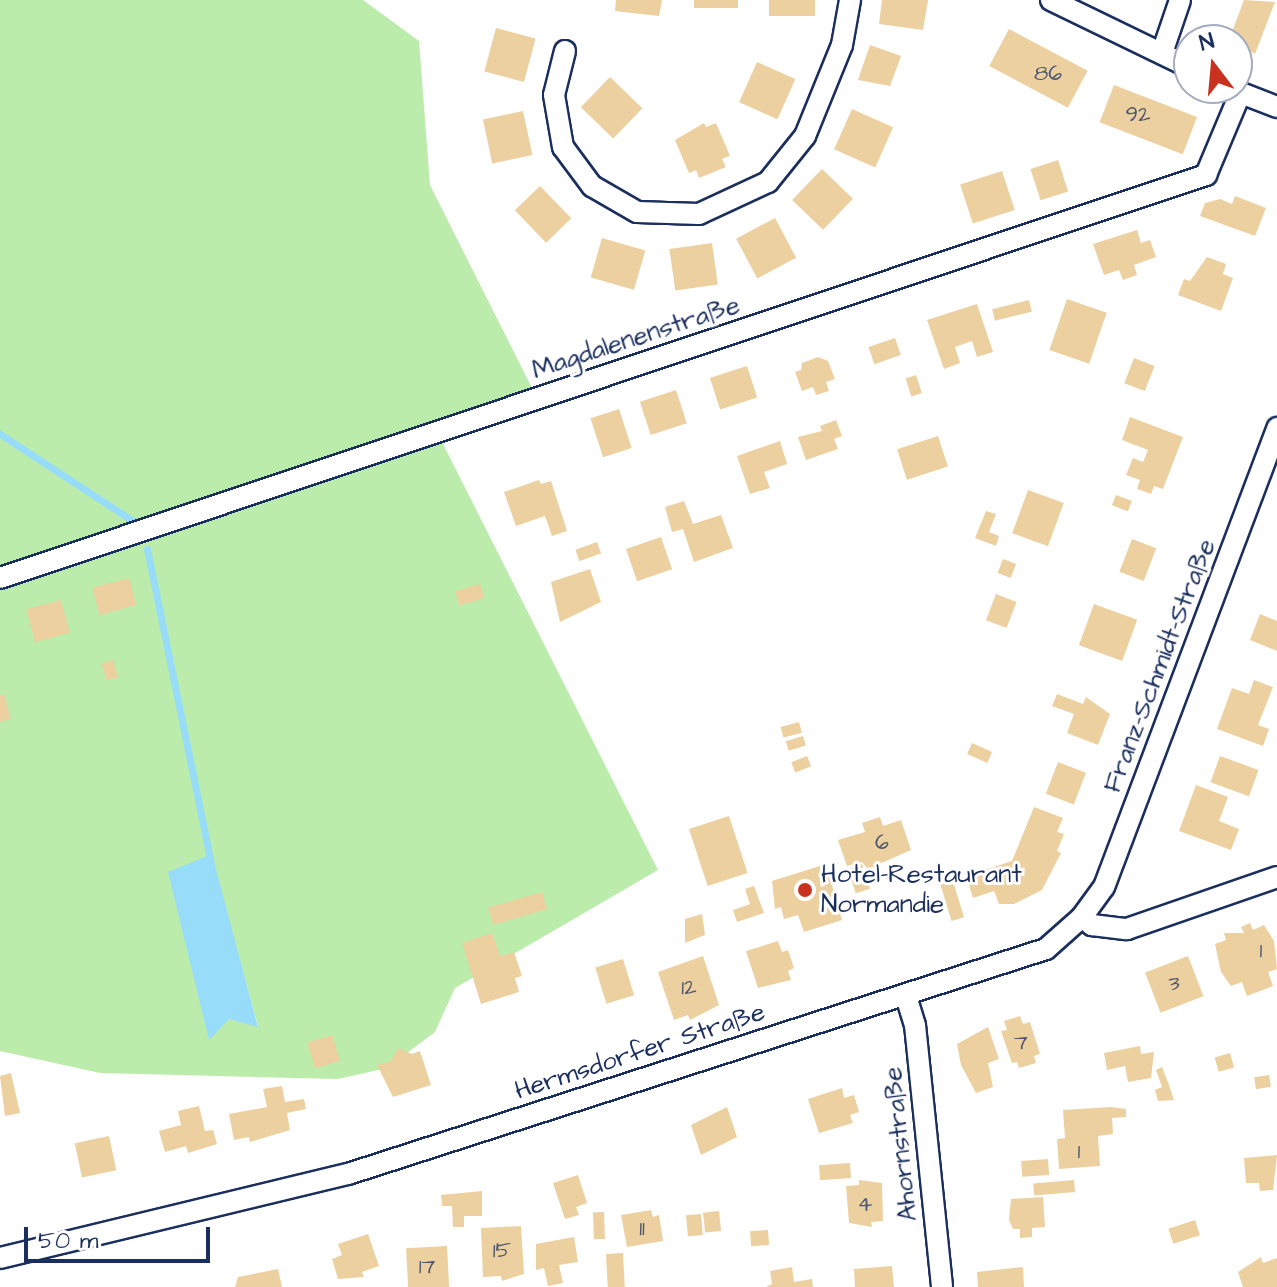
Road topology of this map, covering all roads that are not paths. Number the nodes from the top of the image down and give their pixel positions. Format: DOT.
graph roads {
  1 [pos="850,0"];
  2 [pos="1051,0"];
  3 [pos="1180,0"];
  4 [pos="565,51"];
  5 [pos="1162,53"];
  6 [pos="1173,59"];
  7 [pos="1253,98"];
  8 [pos="1230,104"];
  9 [pos="1277,107"];
  10 [pos="1277,428"];
  11 [pos="0,578"];
  12 [pos="1277,877"];
  13 [pos="1082,917"];
  14 [pos="906,996"];
  15 [pos="0,1258"];
  16 [pos="942,1287"];
  1 -- 4 [label="street"];
  2 -- 5 [label="street"];
  3 -- 5 [label="street"];
  5 -- 6 [label="street"];
  7 -- 9 [label="street"];
  8 -- 11 [label="street, Magdalenenstraße"];
  10 -- 13 [label="street, Franz-Schmidt-Straße"];
  12 -- 13 [label="street"];
  13 -- 14 [label="street, Hermsdorfer Straße"];
  14 -- 15 [label="street, Hermsdorfer Straße"];
  14 -- 16 [label="street, Ahornstraße"];
}
